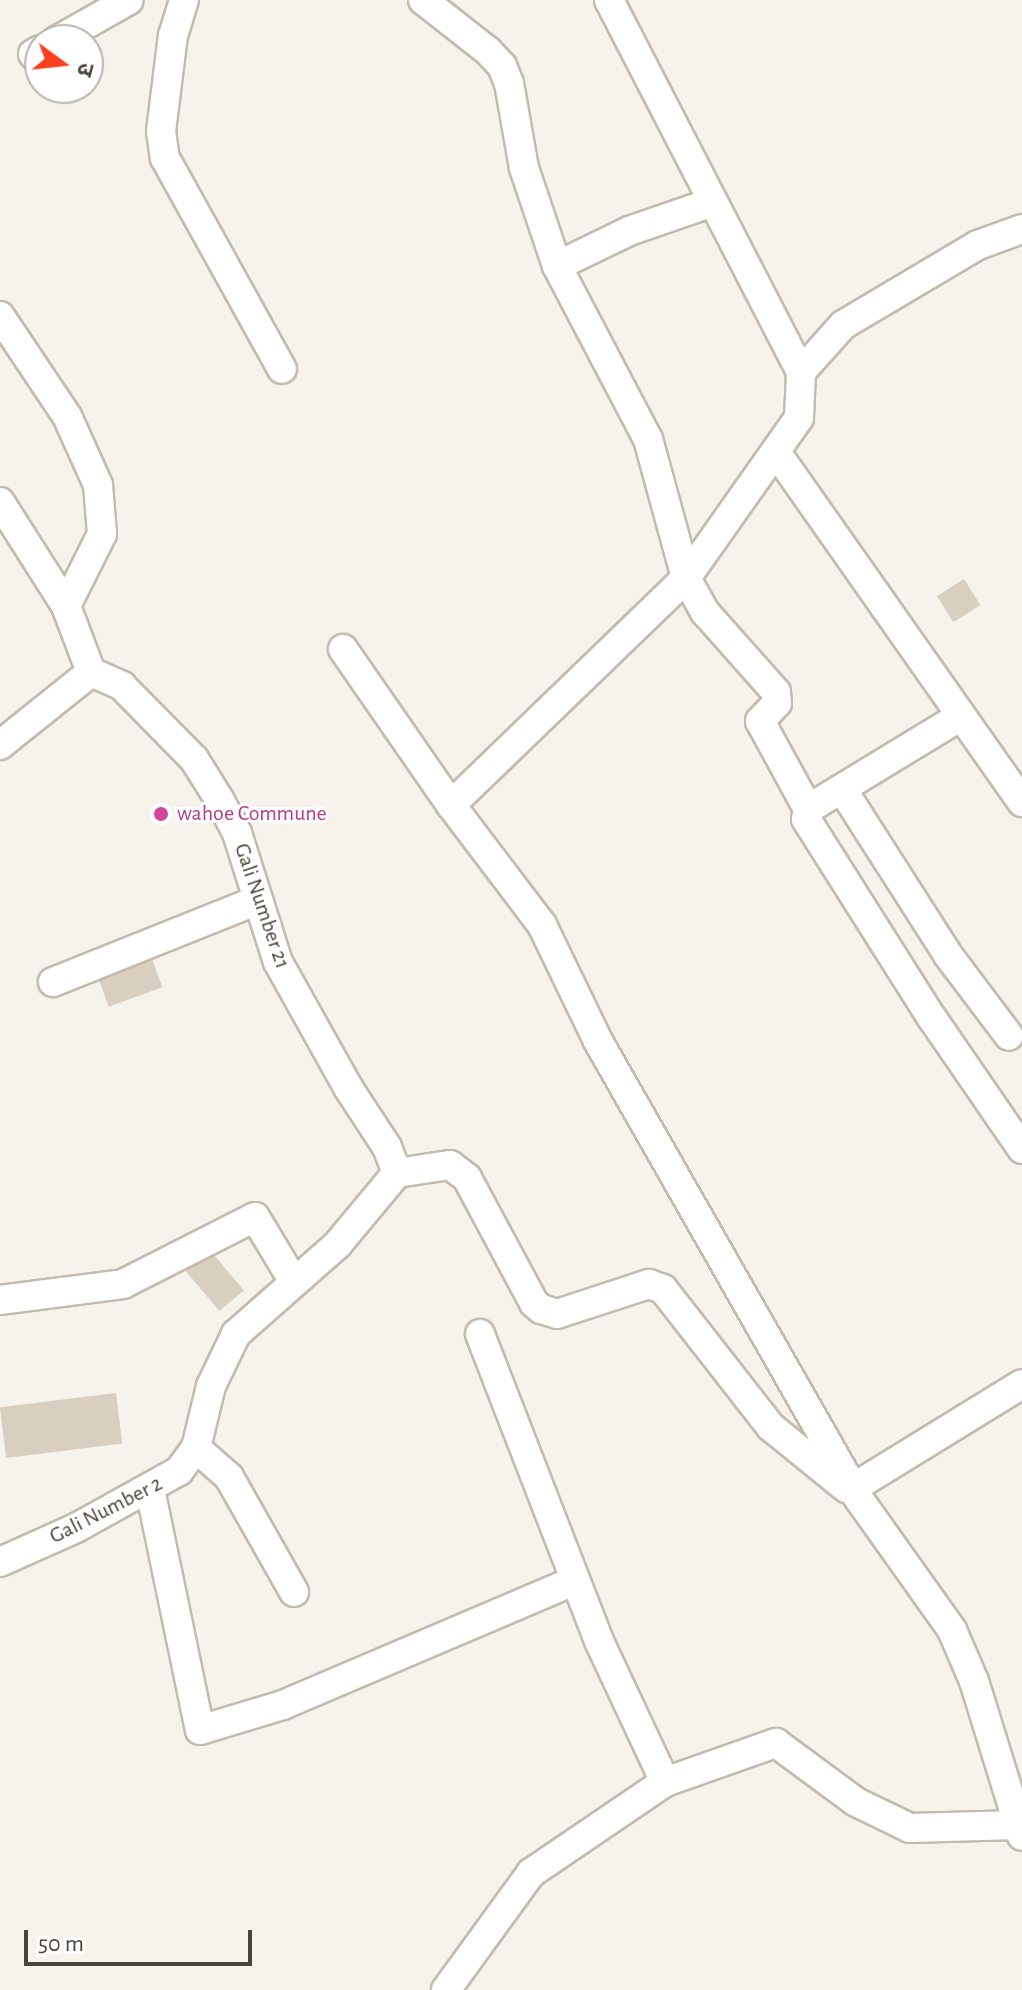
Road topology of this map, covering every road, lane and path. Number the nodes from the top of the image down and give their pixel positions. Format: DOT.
graph roads {
  1 [pos="129,0"];
  2 [pos="184,0"];
  3 [pos="423,0"];
  4 [pos="609,0"];
  5 [pos="86,24"];
  6 [pos="713,202"];
  7 [pos="1022,229"];
  8 [pos="557,266"];
  9 [pos="0,316"];
  10 [pos="282,369"];
  11 [pos="801,372"];
  12 [pos="776,452"];
  13 [pos="0,502"];
  14 [pos="686,578"];
  15 [pos="66,606"];
  16 [pos="343,649"];
  17 [pos="91,672"];
  18 [pos="961,716"];
  19 [pos="0,745"];
  20 [pos="842,789"];
  21 [pos="1022,802"];
  22 [pos="451,805"];
  23 [pos="808,809"];
  24 [pos="258,900"];
  25 [pos="53,982"];
  26 [pos="1009,1036"];
  27 [pos="1022,1149"];
  28 [pos="397,1173"];
  29 [pos="294,1282"];
  30 [pos="0,1300"];
  31 [pos="480,1334"];
  32 [pos="1022,1384"];
  33 [pos="196,1448"];
  34 [pos="150,1489"];
  35 [pos="856,1494"];
  36 [pos="0,1562"];
  37 [pos="574,1581"];
  38 [pos="294,1592"];
  39 [pos="665,1782"];
  40 [pos="1020,1831"];
  41 [pos="446,1990"];
  1 -- 5 [label="street"];
  2 -- 10 [label="street"];
  3 -- 8 [label="street"];
  4 -- 6 [label="street"];
  6 -- 8 [label="street"];
  6 -- 11 [label="street"];
  7 -- 11 [label="street"];
  8 -- 14 [label="street"];
  9 -- 15 [label="street"];
  11 -- 12 [label="street"];
  12 -- 14 [label="street"];
  12 -- 18 [label="street"];
  13 -- 15 [label="street"];
  14 -- 22 [label="street"];
  14 -- 23 [label="street"];
  15 -- 17 [label="street"];
  16 -- 22 [label="street"];
  17 -- 19 [label="street"];
  17 -- 24 [label="street, Gali Number 21"];
  18 -- 20 [label="street"];
  18 -- 21 [label="street"];
  20 -- 23 [label="street"];
  20 -- 26 [label="street"];
  22 -- 35 [label="street"];
  23 -- 27 [label="street"];
  24 -- 25 [label="street"];
  24 -- 28 [label="street, Gali Number 21"];
  28 -- 29 [label="street, Gali Number 2"];
  28 -- 35 [label="street"];
  29 -- 30 [label="street"];
  29 -- 33 [label="street, Gali Number 2"];
  31 -- 37 [label="street"];
  32 -- 35 [label="street"];
  33 -- 34 [label="street, Gali Number 2"];
  33 -- 38 [label="street"];
  34 -- 36 [label="street, Gali Number 2"];
  34 -- 37 [label="street"];
  35 -- 40 [label="street"];
  37 -- 39 [label="street"];
  39 -- 40 [label="street"];
  39 -- 41 [label="street"];
}
